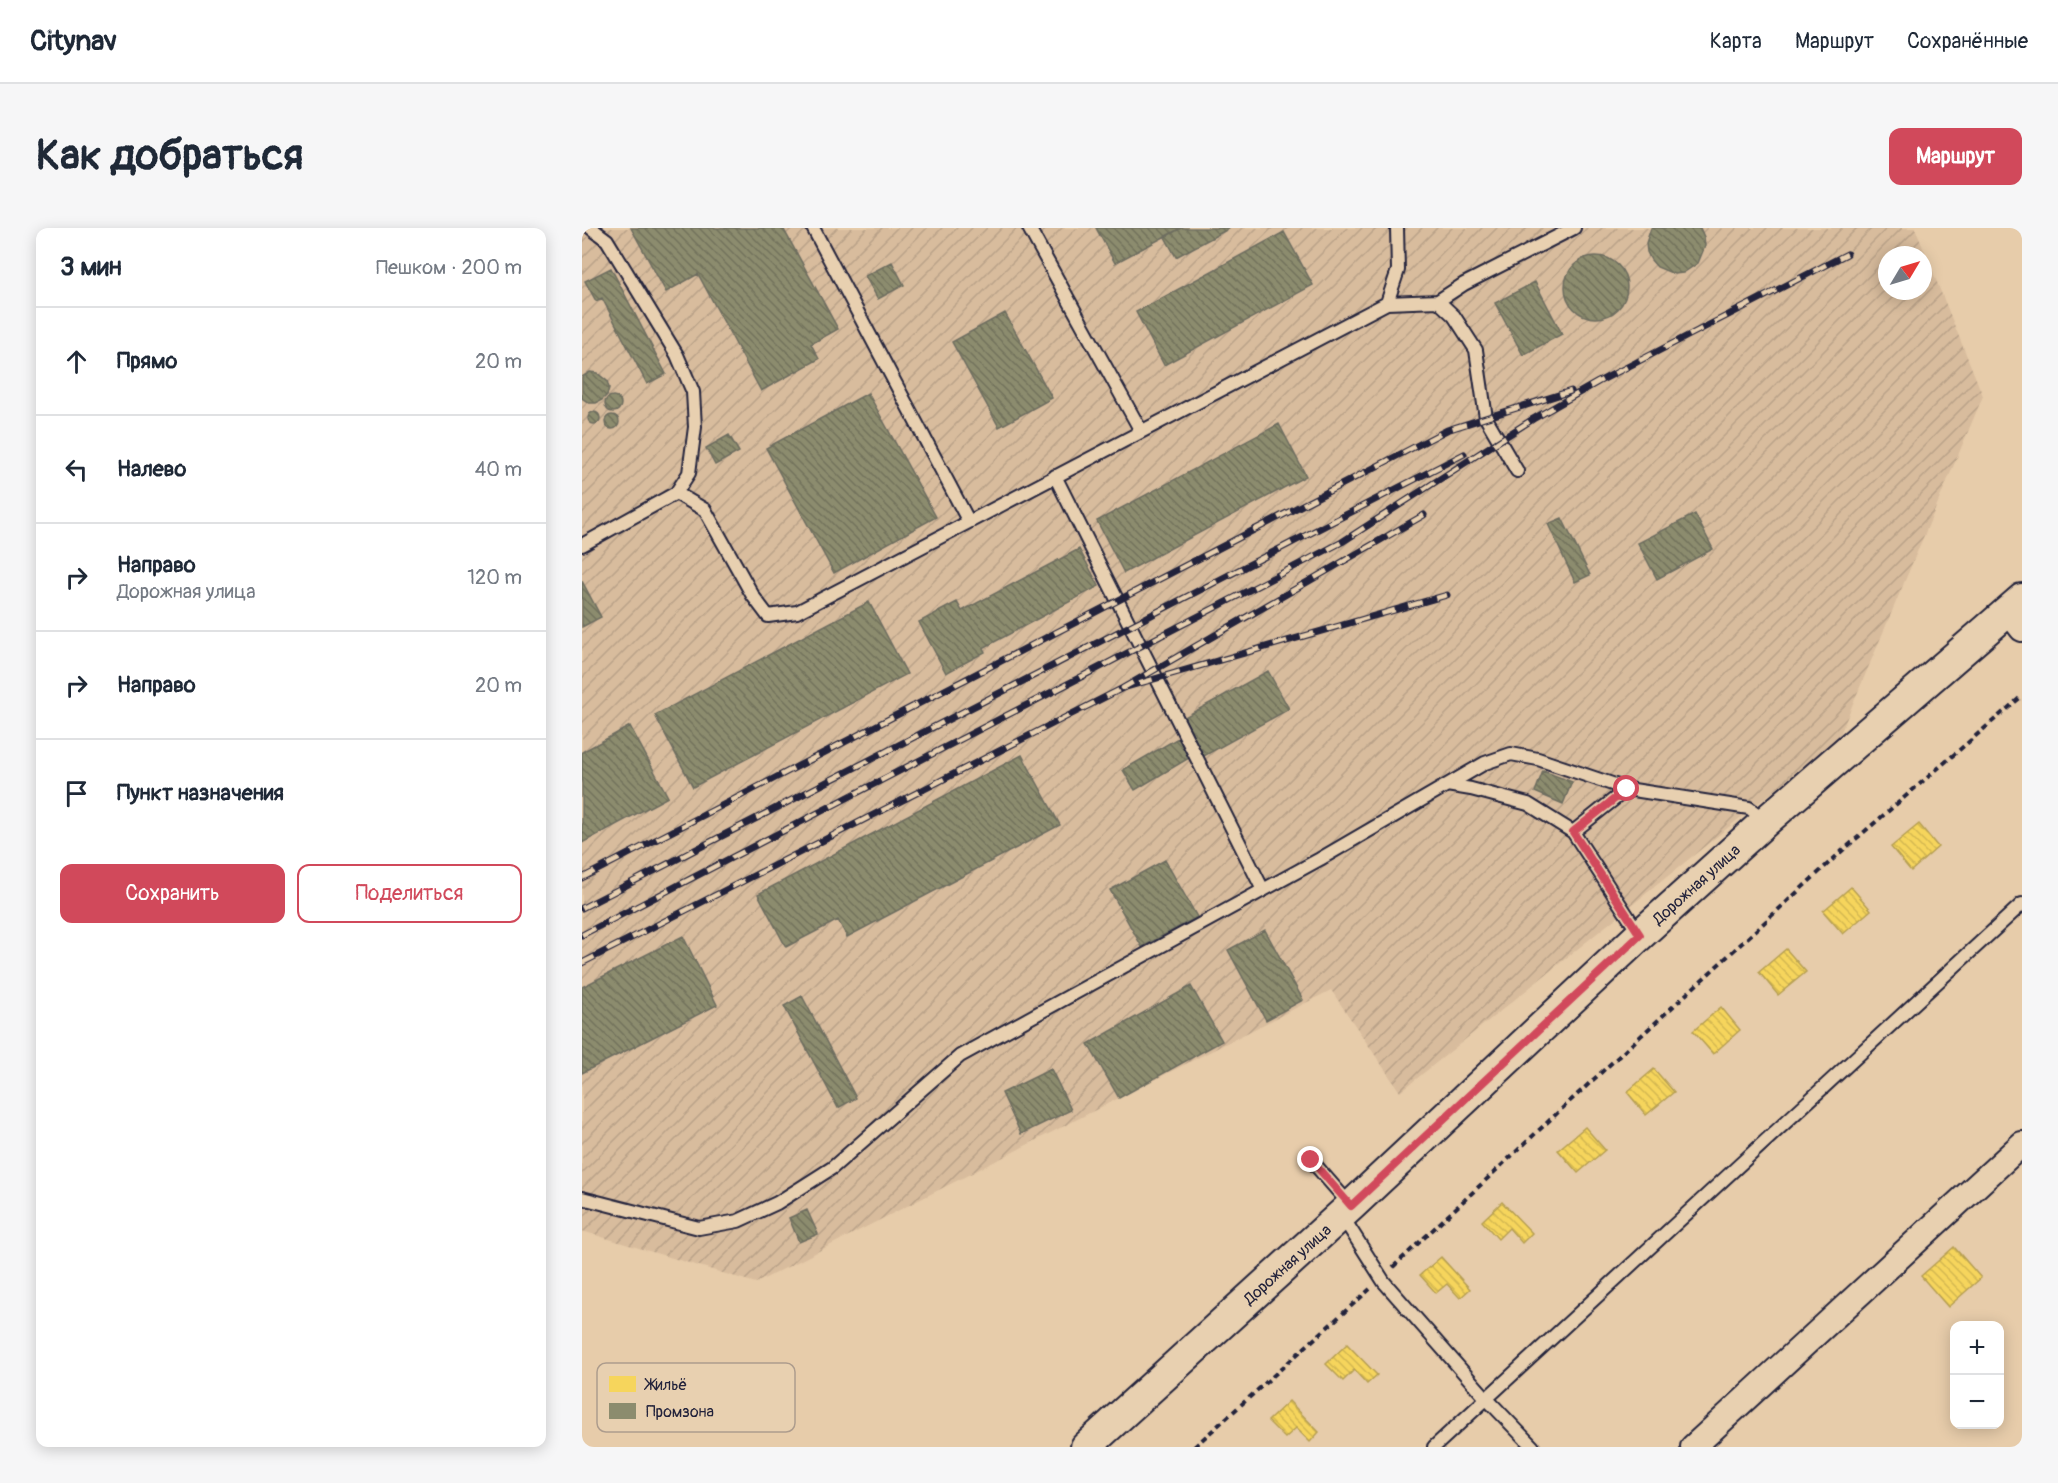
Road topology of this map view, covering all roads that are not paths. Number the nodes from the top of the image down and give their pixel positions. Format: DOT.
graph roads {
  1 [pos="591,228"];
  2 [pos="813,228"];
  3 [pos="1029,228"];
  4 [pos="1397,228"];
  5 [pos="1574,228"];
  6 [pos="1438,302"];
  7 [pos="1387,303"];
  8 [pos="1141,431"];
  9 [pos="1517,471"];
  10 [pos="1055,476"];
  11 [pos="676,493"];
  12 [pos="969,522"];
  13 [pos="582,545"];
  14 [pos="2018,613"];
  15 [pos="1446,785"];
  16 [pos="1627,789"];
  17 [pos="1766,821"];
  18 [pos="1573,832"];
  19 [pos="1263,890"];
  20 [pos="2022,904"];
  21 [pos="1640,935"];
  22 [pos="2022,1144"];
  23 [pos="1311,1160"];
  24 [pos="582,1198"];
  25 [pos="1346,1210"];
  26 [pos="1486,1398"];
  27 [pos="1086,1447"];
  28 [pos="1434,1447"];
  29 [pos="1533,1447"];
  30 [pos="1693,1447"];
  1 -- 11 [label="lane"];
  2 -- 12 [label="lane"];
  3 -- 8 [label="lane"];
  4 -- 7 [label="lane"];
  5 -- 6 [label="lane"];
  6 -- 7 [label="lane"];
  6 -- 9 [label="lane"];
  7 -- 8 [label="lane"];
  8 -- 10 [label="lane"];
  10 -- 12 [label="lane"];
  10 -- 19 [label="lane"];
  11 -- 12 [label="lane"];
  11 -- 13 [label="lane"];
  14 -- 17 [label="street, Дорожная улица"];
  15 -- 16 [label="lane"];
  15 -- 18 [label="lane"];
  15 -- 19 [label="lane"];
  16 -- 17 [label="lane"];
  16 -- 18 [label="lane"];
  17 -- 21 [label="street, Дорожная улица"];
  18 -- 21 [label="lane"];
  19 -- 24 [label="lane"];
  20 -- 26 [label="lane"];
  21 -- 25 [label="street, Дорожная улица"];
  22 -- 30 [label="street"];
  23 -- 25 [label="lane"];
  25 -- 26 [label="lane"];
  25 -- 27 [label="street, Дорожная улица"];
  26 -- 28 [label="lane"];
  26 -- 29 [label="lane"];
}
